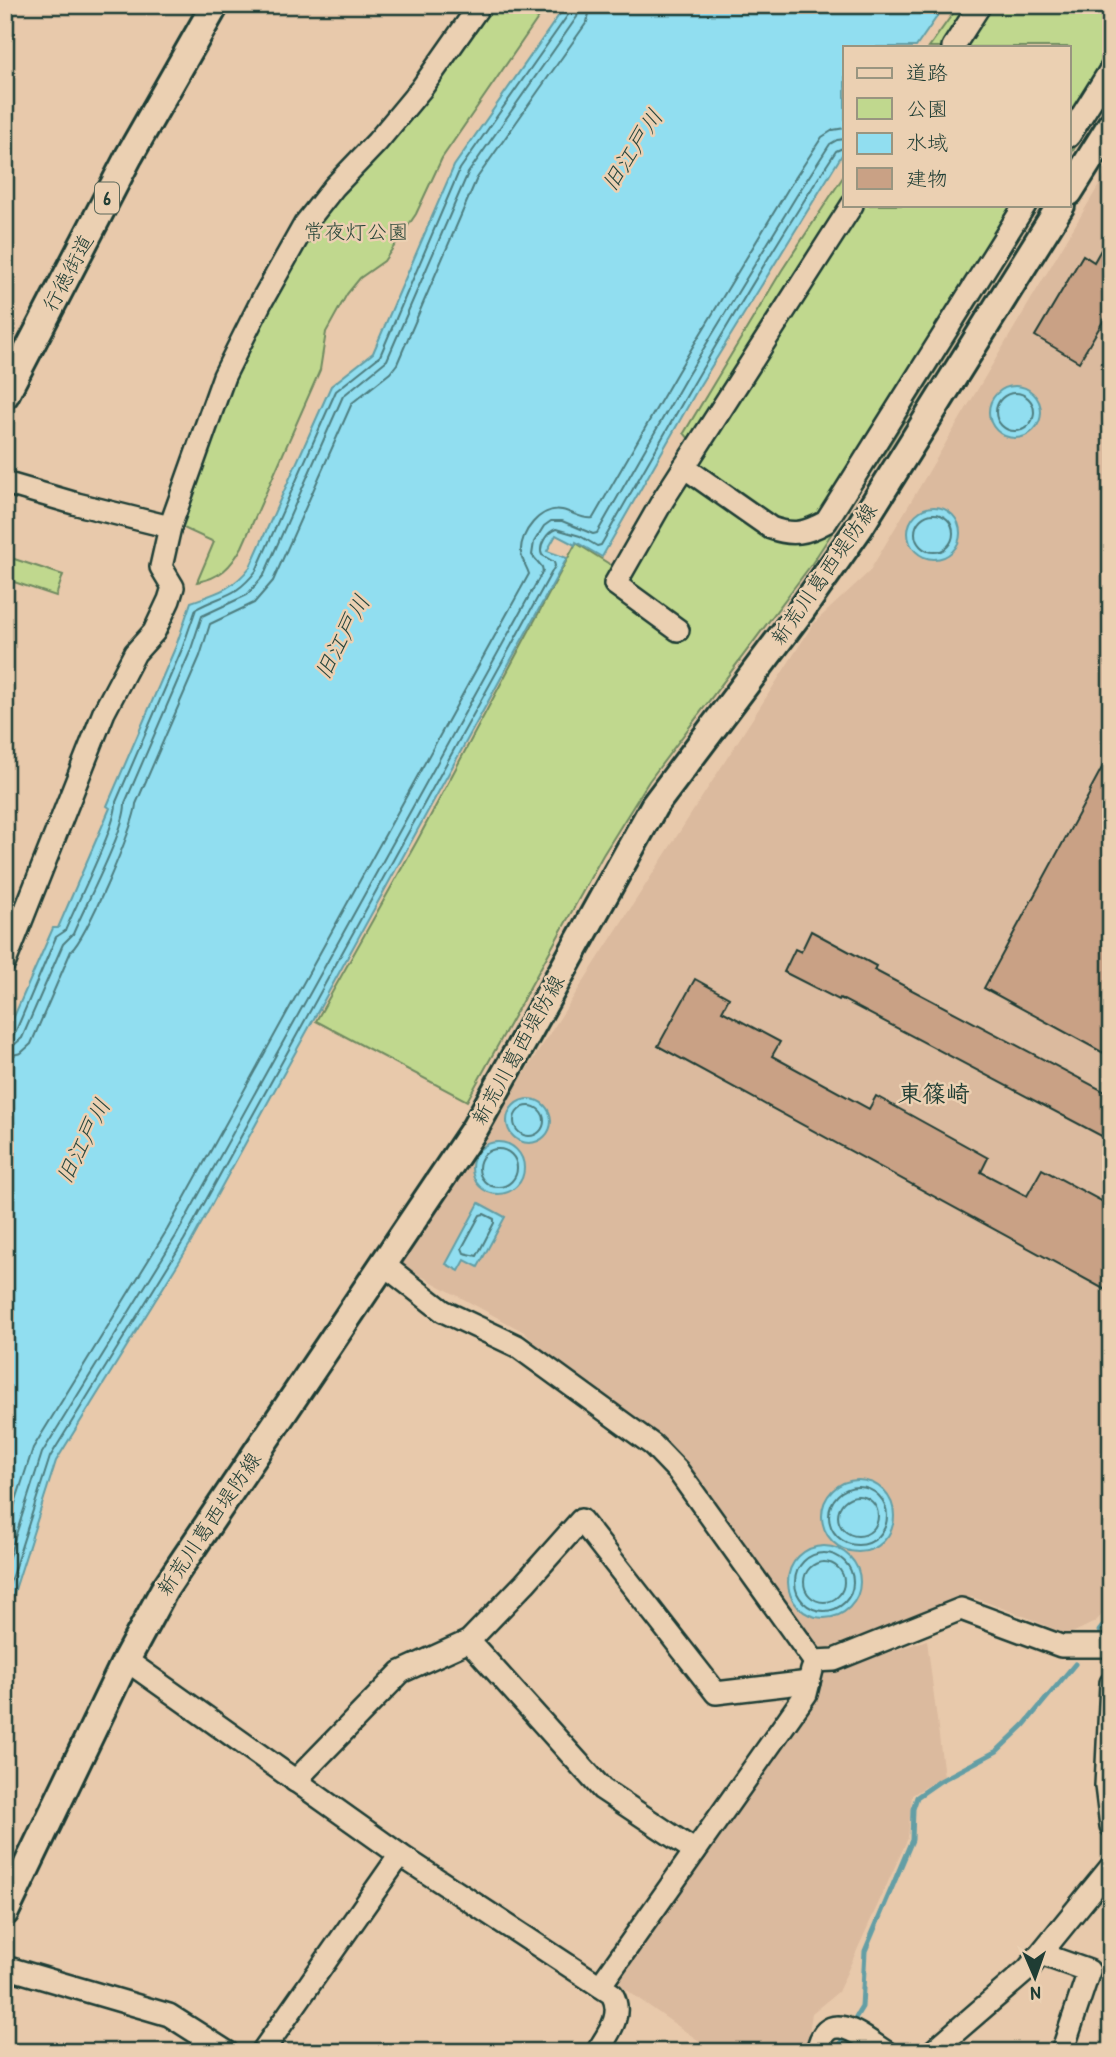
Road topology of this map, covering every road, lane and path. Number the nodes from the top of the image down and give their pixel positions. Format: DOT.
graph roads {
  1 [pos="215,5"];
  2 [pos="980,5"];
  3 [pos="471,7"];
  4 [pos="954,46"];
  5 [pos="1111,69"];
  6 [pos="1111,125"];
  7 [pos="1070,134"];
  8 [pos="1070,190"];
  9 [pos="851,206"];
  10 [pos="1025,206"];
  11 [pos="1060,206"];
  12 [pos="5,395"];
  13 [pos="684,467"];
  14 [pos="5,483"];
  15 [pos="170,527"];
  16 [pos="678,630"];
  17 [pos="5,962"];
  18 [pos="383,1264"];
  19 [pos="469,1641"];
  20 [pos="1111,1646"];
  21 [pos="126,1660"];
  22 [pos="811,1672"];
  23 [pos="1111,1683"];
  24 [pos="295,1781"];
  25 [pos="1111,1826"];
  26 [pos="695,1851"];
  27 [pos="400,1855"];
  28 [pos="1111,1867"];
  29 [pos="5,1912"];
  30 [pos="1041,1954"];
  31 [pos="5,1967"];
  32 [pos="600,1986"];
  33 [pos="227,2052"];
  34 [pos="262,2052"];
  35 [pos="597,2052"];
  36 [pos="817,2052"];
  37 [pos="886,2052"];
  38 [pos="932,2052"];
  39 [pos="1062,2052"];
  1 -- 12 [label="main road, 行徳街道 / 6"];
  2 -- 4 [label="street"];
  3 -- 15 [label="street"];
  5 -- 7 [label="street"];
  6 -- 8 [label="main road"];
  9 -- 13 [label="street"];
  10 -- 13 [label="street"];
  11 -- 18 [label="main road, 新荒川葛西堤防線"];
  13 -- 16 [label="street"];
  14 -- 15 [label="street"];
  15 -- 17 [label="street"];
  18 -- 21 [label="main road, 新荒川葛西堤防線"];
  18 -- 22 [label="street"];
  19 -- 22 [label="street"];
  19 -- 24 [label="street"];
  19 -- 26 [label="street"];
  20 -- 22 [label="street"];
  21 -- 24 [label="street"];
  21 -- 29 [label="main road, 新荒川葛西堤防線"];
  22 -- 26 [label="street"];
  23 -- 25 [label="street"];
  24 -- 27 [label="street"];
  26 -- 32 [label="street"];
  27 -- 32 [label="street"];
  27 -- 34 [label="street"];
  28 -- 30 [label="street"];
  30 -- 38 [label="street"];
  30 -- 39 [label="street"];
  31 -- 33 [label="street"];
  32 -- 35 [label="street"];
  36 -- 37 [label="street"];
}
